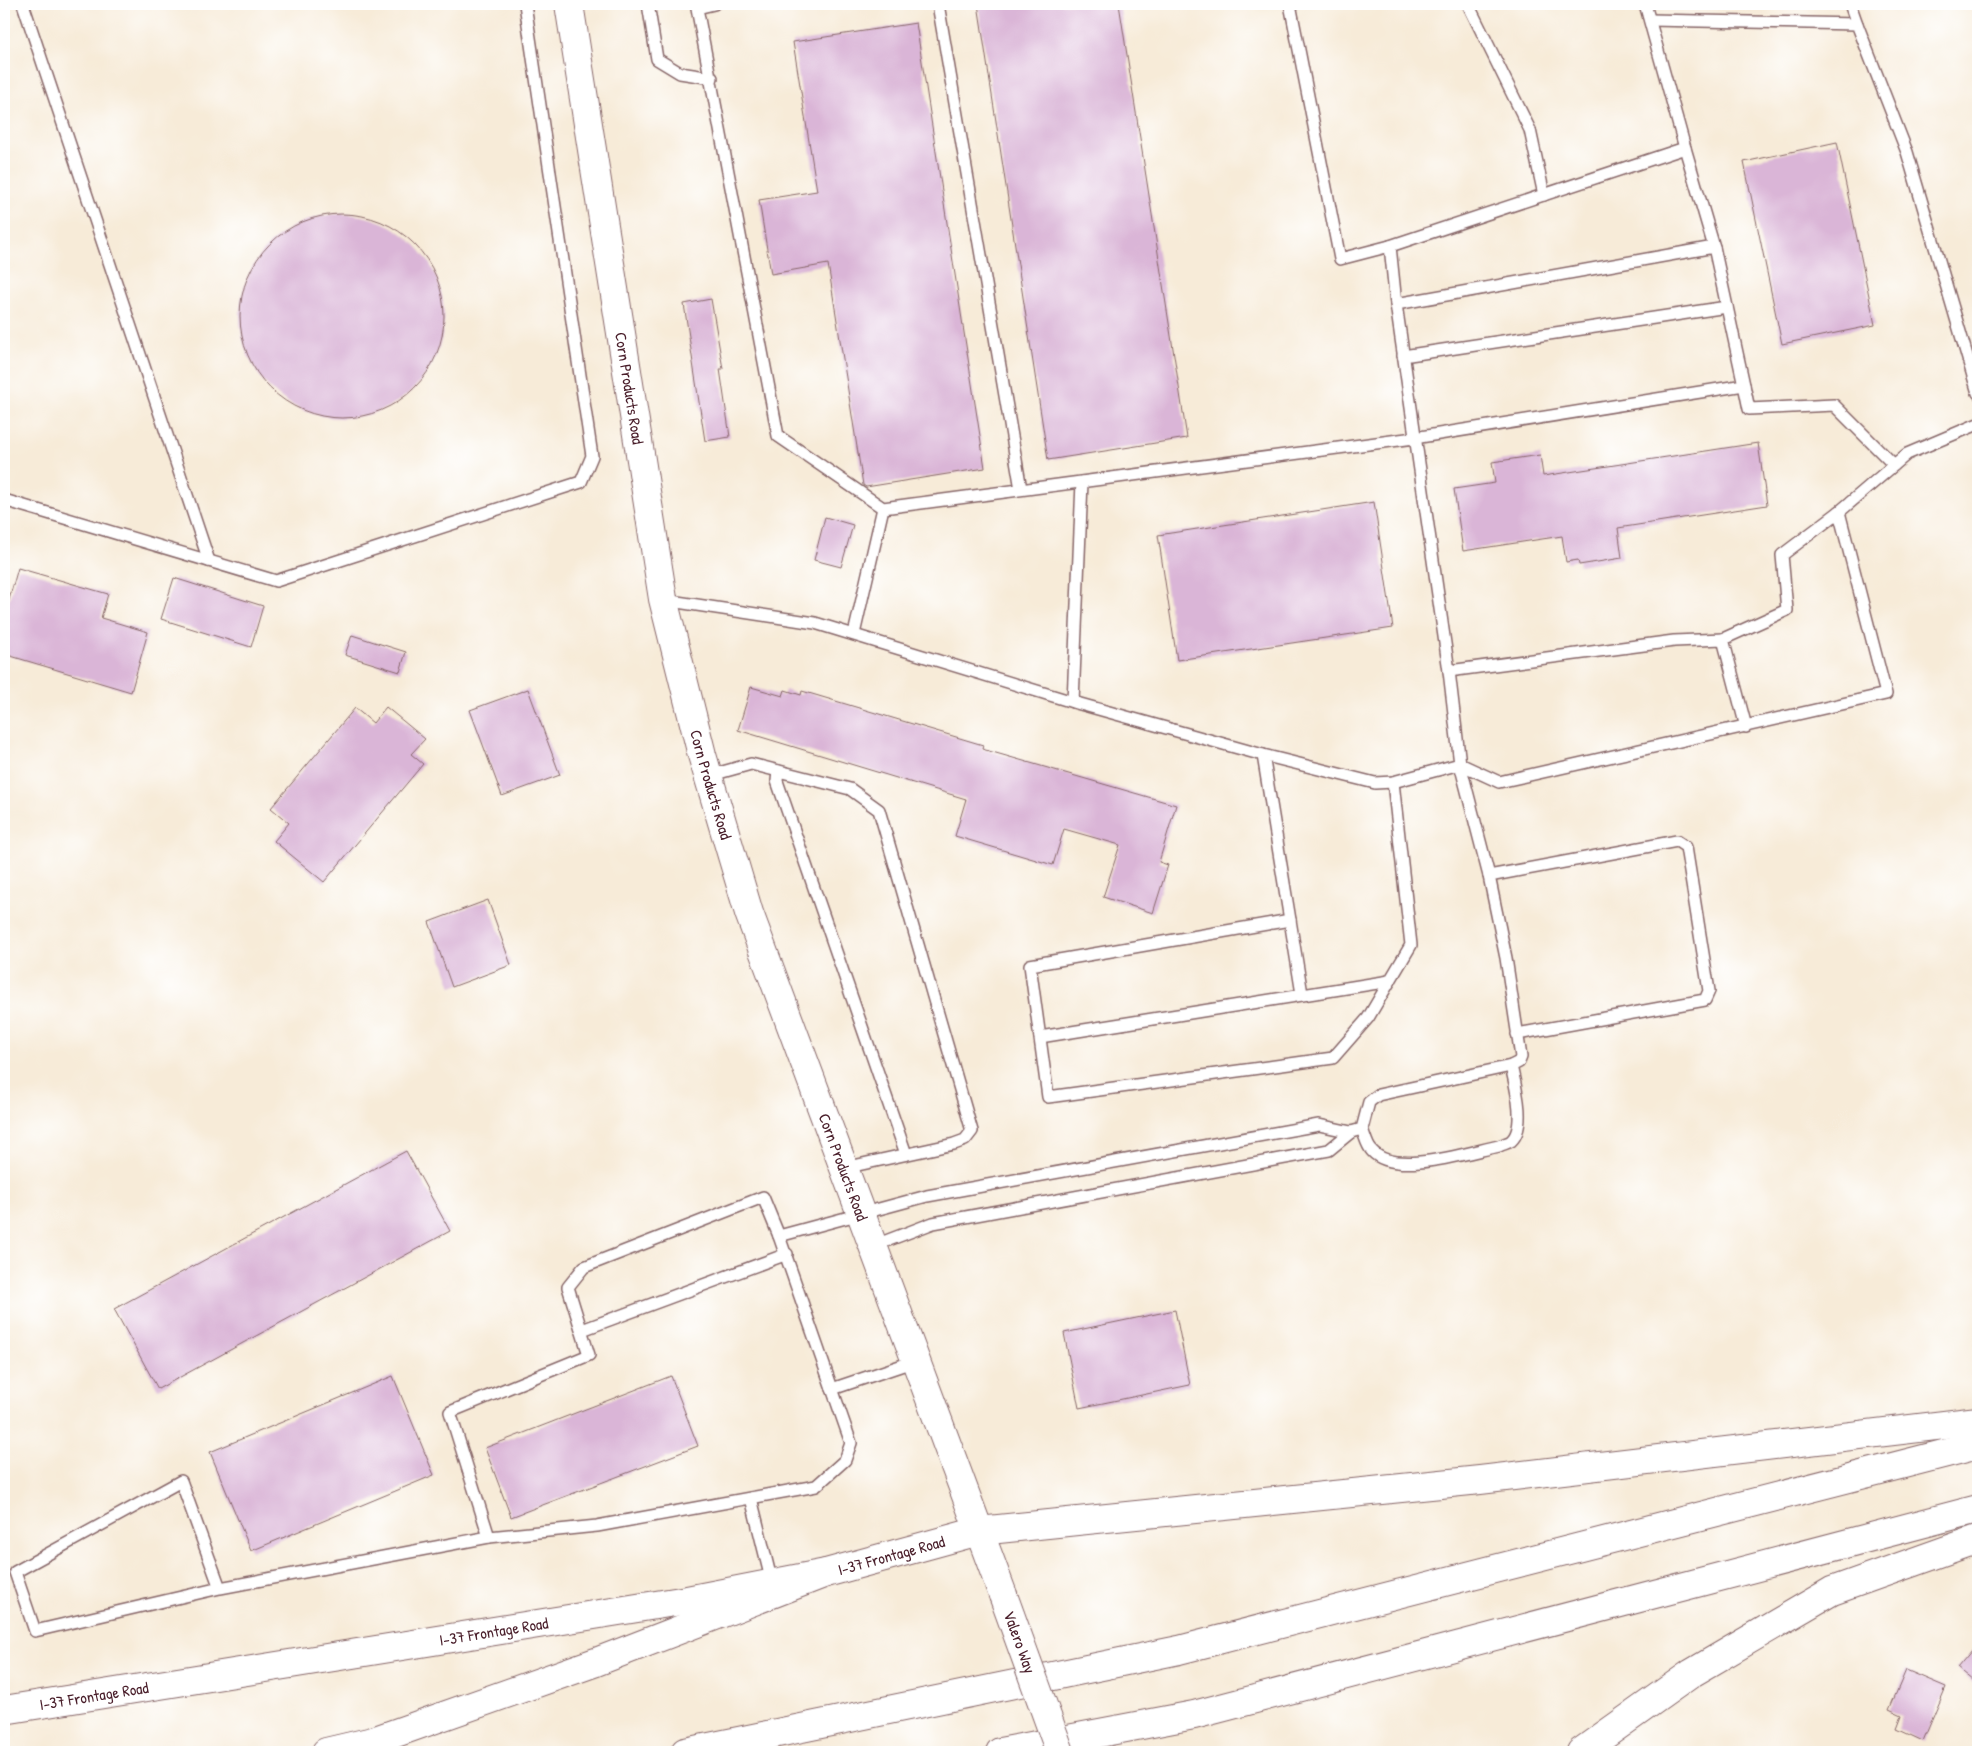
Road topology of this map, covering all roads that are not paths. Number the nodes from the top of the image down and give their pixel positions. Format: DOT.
graph roads {
  1 [pos="24,4"];
  2 [pos="525,4"];
  3 [pos="569,4"];
  4 [pos="648,4"];
  5 [pos="714,4"];
  6 [pos="938,4"];
  7 [pos="1290,4"];
  8 [pos="1468,4"];
  9 [pos="1645,4"];
  10 [pos="1850,4"];
  11 [pos="696,6"];
  12 [pos="1650,20"];
  13 [pos="1857,24"];
  14 [pos="712,78"];
  15 [pos="1685,148"];
  16 [pos="1544,195"];
  17 [pos="1390,246"];
  18 [pos="1714,247"];
  19 [pos="1396,304"];
  20 [pos="1727,307"];
  21 [pos="1403,356"];
  22 [pos="1744,385"];
  23 [pos="1978,393"];
  24 [pos="1978,424"];
  25 [pos="1414,438"];
  26 [pos="1894,465"];
  27 [pos="1082,482"];
  28 [pos="1021,490"];
  29 [pos="4,500"];
  30 [pos="883,508"];
  31 [pos="1839,512"];
  32 [pos="209,561"];
  33 [pos="662,599"];
  34 [pos="854,634"];
  35 [pos="1723,639"];
  36 [pos="1449,671"];
  37 [pos="1073,702"];
  38 [pos="1746,727"];
  39 [pos="1263,755"];
  40 [pos="1460,764"];
  41 [pos="778,771"];
  42 [pos="708,776"];
  43 [pos="1393,782"];
  44 [pos="1489,876"];
  45 [pos="1290,920"];
  46 [pos="1390,981"];
  47 [pos="1302,994"];
  48 [pos="1517,1034"];
  49 [pos="1040,1037"];
  50 [pos="1511,1066"];
  51 [pos="1357,1131"];
  52 [pos="906,1154"];
  53 [pos="844,1168"];
  54 [pos="860,1212"];
  55 [pos="779,1236"];
  56 [pos="873,1246"];
  57 [pos="786,1254"];
  58 [pos="582,1330"];
  59 [pos="915,1361"];
  60 [pos="832,1389"];
  61 [pos="1978,1421"];
  62 [pos="1978,1445"];
  63 [pos="751,1498"];
  64 [pos="1978,1509"];
  65 [pos="979,1531"];
  66 [pos="489,1537"];
  67 [pos="1978,1539"];
  68 [pos="826,1573"];
  69 [pos="772,1583"];
  70 [pos="220,1588"];
  71 [pos="4,1710"];
  72 [pos="326,1752"];
  73 [pos="685,1752"];
  74 [pos="1000,1752"];
  75 [pos="1060,1752"];
  76 [pos="1581,1752"];
  1 -- 32 [label="lane"];
  2 -- 32 [label="lane"];
  3 -- 33 [label="main road, Corn Products Road"];
  4 -- 14 [label="lane"];
  5 -- 11 [label="lane"];
  6 -- 28 [label="lane"];
  7 -- 17 [label="lane"];
  8 -- 16 [label="lane"];
  9 -- 12 [label="lane"];
  10 -- 13 [label="lane"];
  11 -- 14 [label="lane"];
  12 -- 13 [label="lane"];
  12 -- 15 [label="lane"];
  13 -- 23 [label="lane"];
  14 -- 30 [label="lane"];
  15 -- 16 [label="lane"];
  15 -- 18 [label="lane"];
  16 -- 17 [label="lane"];
  17 -- 19 [label="lane"];
  18 -- 19 [label="lane"];
  18 -- 20 [label="lane"];
  19 -- 21 [label="lane"];
  20 -- 21 [label="lane"];
  20 -- 22 [label="lane"];
  21 -- 25 [label="lane"];
  22 -- 25 [label="lane"];
  22 -- 26 [label="lane"];
  24 -- 26 [label="lane"];
  25 -- 27 [label="lane"];
  25 -- 36 [label="lane"];
  26 -- 31 [label="lane"];
  27 -- 28 [label="lane"];
  27 -- 37 [label="lane"];
  28 -- 30 [label="lane"];
  29 -- 32 [label="lane"];
  30 -- 34 [label="lane"];
  31 -- 35 [label="lane"];
  31 -- 38 [label="lane"];
  33 -- 34 [label="lane"];
  33 -- 42 [label="main road, Corn Products Road"];
  34 -- 37 [label="lane"];
  35 -- 36 [label="lane"];
  35 -- 38 [label="lane"];
  36 -- 40 [label="lane"];
  37 -- 39 [label="lane"];
  38 -- 40 [label="lane"];
  39 -- 43 [label="lane"];
  39 -- 45 [label="lane"];
  40 -- 43 [label="lane"];
  40 -- 44 [label="lane"];
  41 -- 42 [label="lane"];
  41 -- 52 [label="lane"];
  41 -- 52 [label="lane"];
  42 -- 53 [label="main road, Corn Products Road"];
  43 -- 46 [label="lane"];
  44 -- 48 [label="lane"];
  44 -- 48 [label="lane"];
  45 -- 47 [label="lane"];
  45 -- 49 [label="lane"];
  46 -- 47 [label="lane"];
  46 -- 49 [label="lane"];
  47 -- 49 [label="lane"];
  48 -- 50 [label="lane"];
  50 -- 51 [label="lane"];
  50 -- 51 [label="lane"];
  51 -- 54 [label="lane"];
  51 -- 56 [label="lane"];
  52 -- 53 [label="lane"];
  53 -- 54 [label="main road, Corn Products Road"];
  54 -- 55 [label="lane"];
  54 -- 56 [label="main road, Corn Products Road"];
  55 -- 57 [label="lane"];
  55 -- 58 [label="lane"];
  56 -- 59 [label="main road, Corn Products Road"];
  57 -- 58 [label="lane"];
  57 -- 60 [label="lane"];
  58 -- 66 [label="lane"];
  59 -- 60 [label="lane"];
  59 -- 65 [label="main road, Corn Products Road"];
  60 -- 63 [label="lane"];
  61 -- 65 [label="main road, I-37 Frontage Road"];
  62 -- 73 [label="main road"];
  63 -- 66 [label="lane"];
  63 -- 69 [label="lane"];
  64 -- 74 [label="main road"];
  65 -- 68 [label="main road, I-37 Frontage Road"];
  65 -- 75 [label="main road, Valero Way, bridge"];
  66 -- 70 [label="lane"];
  67 -- 76 [label="main road"];
  68 -- 69 [label="main road, I-37 Frontage Road"];
  68 -- 72 [label="main road"];
  69 -- 71 [label="main road, I-37 Frontage Road"];
  70 -- 70 [label="lane"];
}
